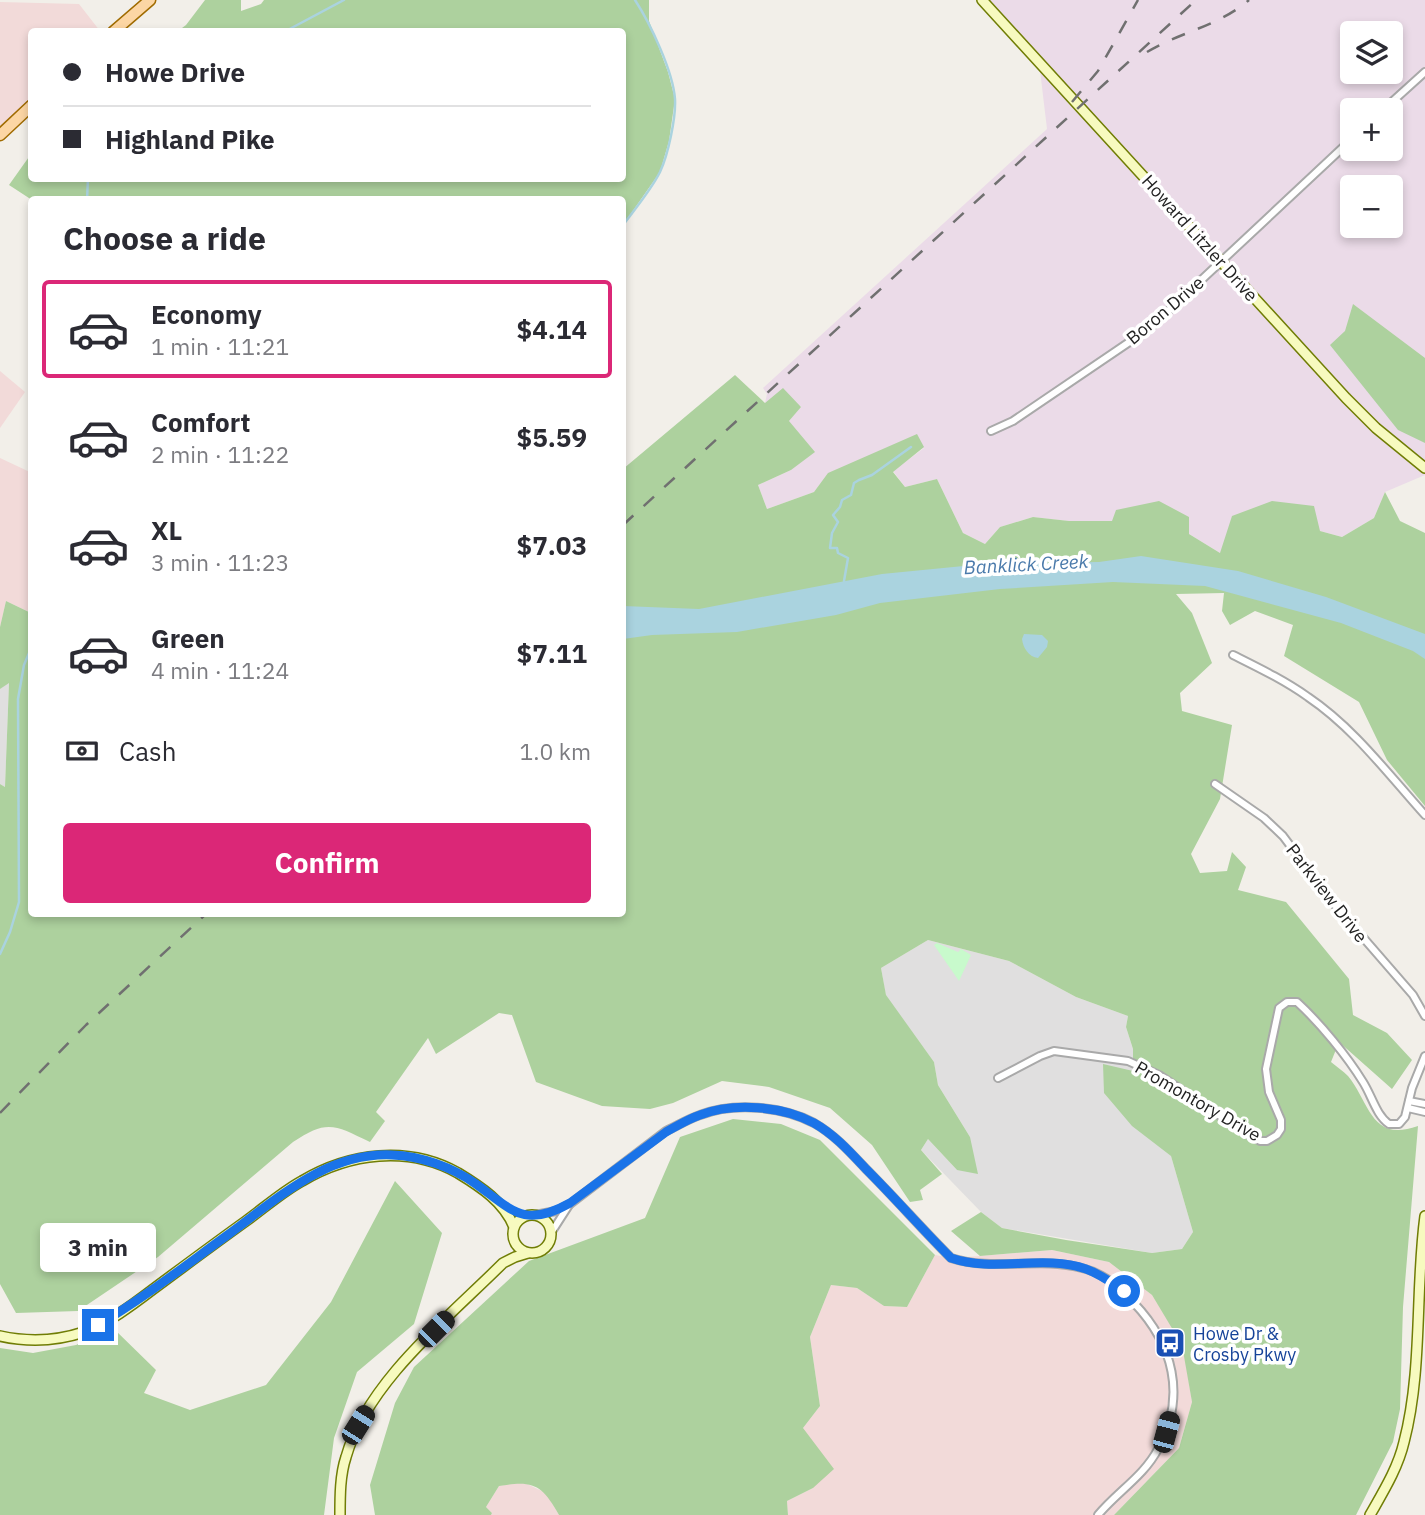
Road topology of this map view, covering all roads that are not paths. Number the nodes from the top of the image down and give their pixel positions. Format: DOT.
graph roads {
  1 [pos="150,0"];
  2 [pos="982,0"];
  3 [pos="118,28"];
  4 [pos="1425,72"];
  5 [pos="1396,98"];
  6 [pos="28,108"];
  7 [pos="2,130"];
  8 [pos="1340,150"];
  9 [pos="1221,262"];
  10 [pos="991,431"];
  11 [pos="1425,468"];
  12 [pos="1233,655"];
  13 [pos="1215,784"];
  14 [pos="1425,815"];
  15 [pos="1425,1016"];
  16 [pos="1425,1056"];
  17 [pos="998,1078"];
  18 [pos="1425,1104"];
  19 [pos="1408,1105"];
  20 [pos="1425,1112"];
  21 [pos="570,1203"];
  22 [pos="500,1205"];
  23 [pos="531,1215"];
  24 [pos="1425,1216"];
  25 [pos="514,1227"];
  26 [pos="551,1233"];
  27 [pos="513,1241"];
  28 [pos="528,1253"];
  29 [pos="503,1263"];
  30 [pos="0,1336"];
  31 [pos="340,1515"];
  32 [pos="1098,1515"];
  33 [pos="1370,1515"];
  1 -- 3 [label="main road"];
  2 -- 9 [label="street, Howard Litzler Drive"];
  4 -- 5 [label="street"];
  6 -- 7 [label="main road"];
  8 -- 9 [label="street, Boron Drive"];
  9 -- 10 [label="street, Boron Drive"];
  9 -- 11 [label="street, Howard Litzler Drive"];
  12 -- 14 [label="street"];
  13 -- 15 [label="street, Parkview Drive"];
  16 -- 19 [label="street"];
  17 -- 19 [label="street, Promontory Drive"];
  18 -- 19 [label="street"];
  19 -- 20 [label="street"];
  21 -- 23 [label="street"];
  21 -- 26 [label="street"];
  21 -- 32 [label="street"];
  22 -- 23 [label="street"];
  22 -- 25 [label="street"];
  22 -- 30 [label="street"];
  23 -- 25 [label="street"];
  23 -- 26 [label="street"];
  24 -- 33 [label="street"];
  25 -- 27 [label="street"];
  26 -- 28 [label="street"];
  27 -- 28 [label="street"];
  27 -- 29 [label="street"];
  28 -- 29 [label="street"];
  29 -- 31 [label="street"];
}
